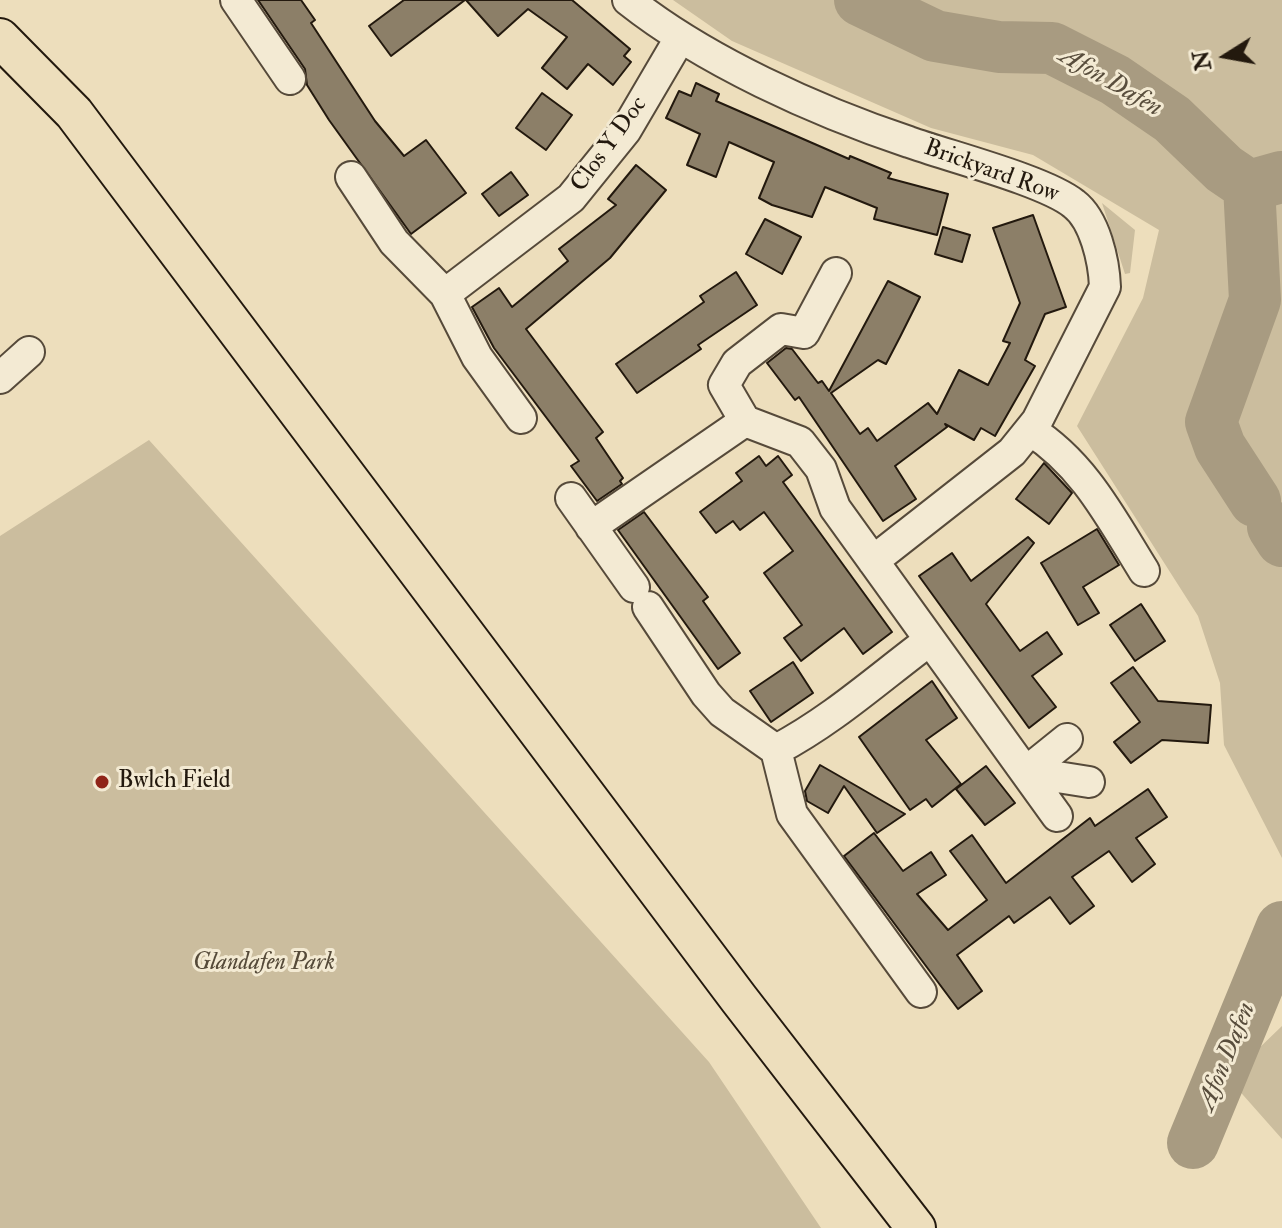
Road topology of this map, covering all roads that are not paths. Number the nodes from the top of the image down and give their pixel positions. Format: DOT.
graph roads {
  1 [pos="236,0"];
  2 [pos="628,0"];
  3 [pos="0,38"];
  4 [pos="680,38"];
  5 [pos="290,79"];
  6 [pos="351,177"];
  7 [pos="836,273"];
  8 [pos="445,294"];
  9 [pos="29,352"];
  10 [pos="0,378"];
  11 [pos="521,418"];
  12 [pos="745,421"];
  13 [pos="1030,430"];
  14 [pos="571,498"];
  15 [pos="591,527"];
  16 [pos="873,561"];
  17 [pos="1144,571"];
  18 [pos="930,640"];
  19 [pos="1067,739"];
  20 [pos="776,750"];
  21 [pos="1026,772"];
  22 [pos="1089,782"];
  23 [pos="1057,816"];
  24 [pos="921,992"];
  25 [pos="916,1228"];
  1 -- 5 [label="street"];
  2 -- 4 [label="street, Brickyard Row"];
  3 -- 25 [label="main road"];
  4 -- 8 [label="street, Clos Y Doc"];
  4 -- 13 [label="street, Brickyard Row"];
  6 -- 8 [label="street"];
  7 -- 12 [label="street"];
  8 -- 11 [label="street"];
  9 -- 10 [label="street"];
  12 -- 15 [label="street"];
  12 -- 16 [label="street"];
  13 -- 16 [label="street, Brickyard Row"];
  13 -- 17 [label="street"];
  14 -- 15 [label="street"];
  15 -- 20 [label="street"];
  16 -- 18 [label="street"];
  18 -- 20 [label="street"];
  18 -- 21 [label="street"];
  19 -- 21 [label="street"];
  20 -- 24 [label="street"];
  21 -- 22 [label="street"];
  21 -- 23 [label="street"];
}
